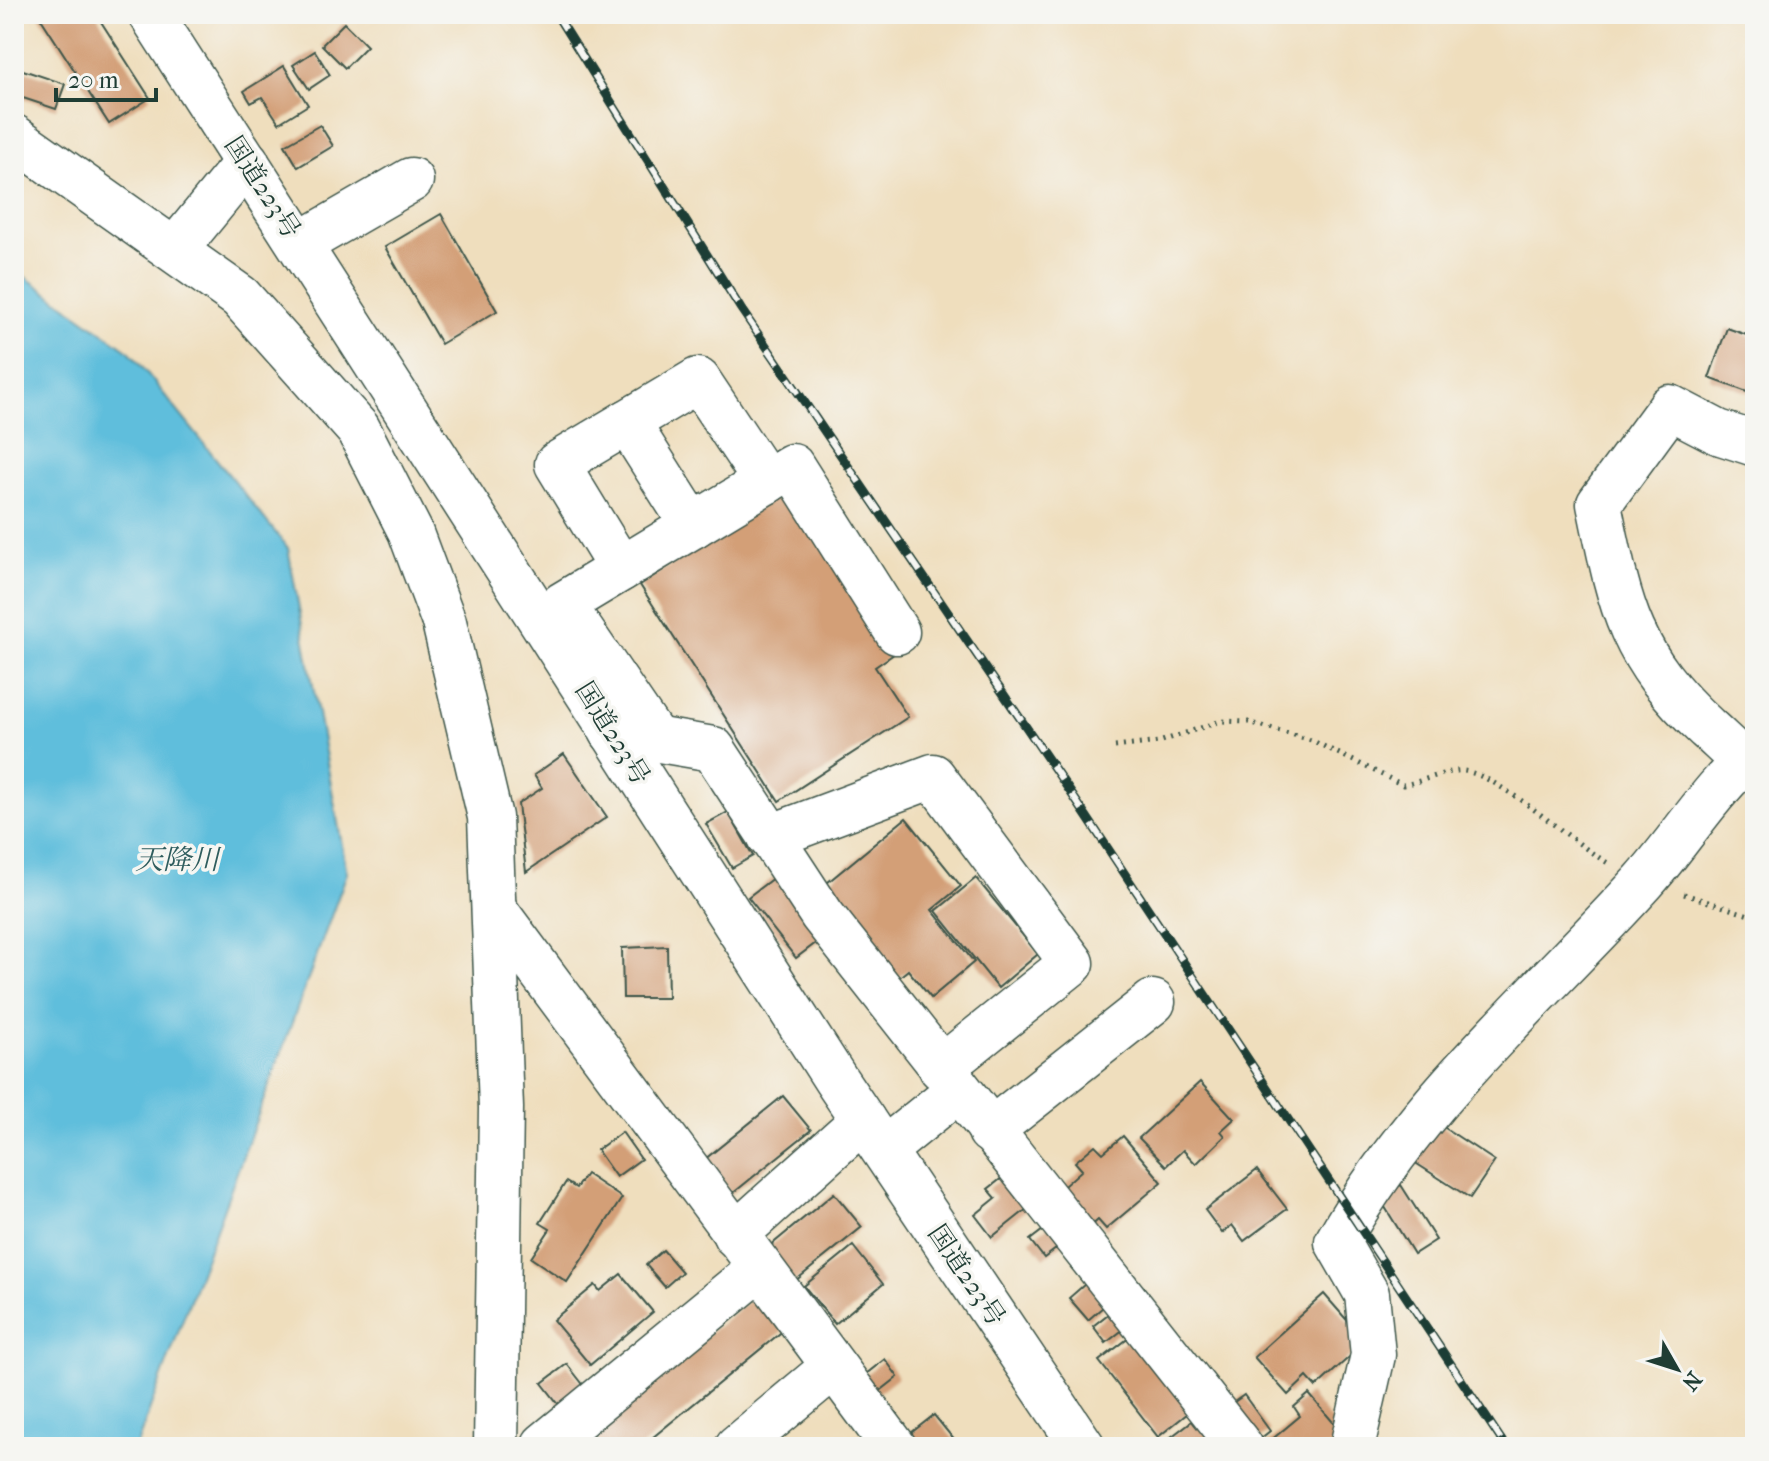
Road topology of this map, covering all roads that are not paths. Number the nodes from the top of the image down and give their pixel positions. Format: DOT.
graph roads {
  1 [pos="151,14"];
  2 [pos="14,137"];
  3 [pos="247,162"];
  4 [pos="411,180"];
  5 [pos="300,244"];
  6 [pos="175,250"];
  7 [pos="627,422"];
  8 [pos="1755,444"];
  9 [pos="766,482"];
  10 [pos="693,526"];
  11 [pos="621,569"];
  12 [pos="897,632"];
  13 [pos="612,732"];
  14 [pos="655,739"];
  15 [pos="1751,761"];
  16 [pos="770,837"];
  17 [pos="495,910"];
  18 [pos="1153,1002"];
  19 [pos="950,1079"];
  20 [pos="990,1131"];
  21 [pos="873,1135"];
  22 [pos="748,1252"];
  23 [pos="833,1367"];
  24 [pos="497,1445"];
  25 [pos="544,1445"];
  26 [pos="737,1447"];
  27 [pos="894,1447"];
  28 [pos="1083,1447"];
  29 [pos="1241,1447"];
  30 [pos="1352,1447"];
  1 -- 3 [label="main road, 国道223号"];
  2 -- 6 [label="main road"];
  3 -- 5 [label="main road, 国道223号"];
  3 -- 6 [label="main road"];
  4 -- 5 [label="main road"];
  5 -- 13 [label="main road, 国道223号"];
  6 -- 17 [label="main road"];
  7 -- 9 [label="main road"];
  7 -- 10 [label="main road"];
  7 -- 11 [label="main road"];
  8 -- 15 [label="main road"];
  9 -- 10 [label="main road"];
  9 -- 12 [label="main road"];
  10 -- 11 [label="main road"];
  11 -- 14 [label="main road"];
  13 -- 14 [label="main road"];
  13 -- 21 [label="main road, 国道223号"];
  14 -- 16 [label="main road"];
  15 -- 30 [label="main road"];
  16 -- 19 [label="main road"];
  16 -- 19 [label="main road"];
  17 -- 22 [label="main road"];
  17 -- 24 [label="main road"];
  18 -- 20 [label="main road"];
  19 -- 20 [label="main road"];
  19 -- 21 [label="main road"];
  20 -- 29 [label="main road"];
  21 -- 22 [label="main road"];
  21 -- 28 [label="main road, 国道223号"];
  22 -- 23 [label="main road"];
  22 -- 25 [label="main road"];
  23 -- 26 [label="main road"];
  23 -- 27 [label="main road"];
}
